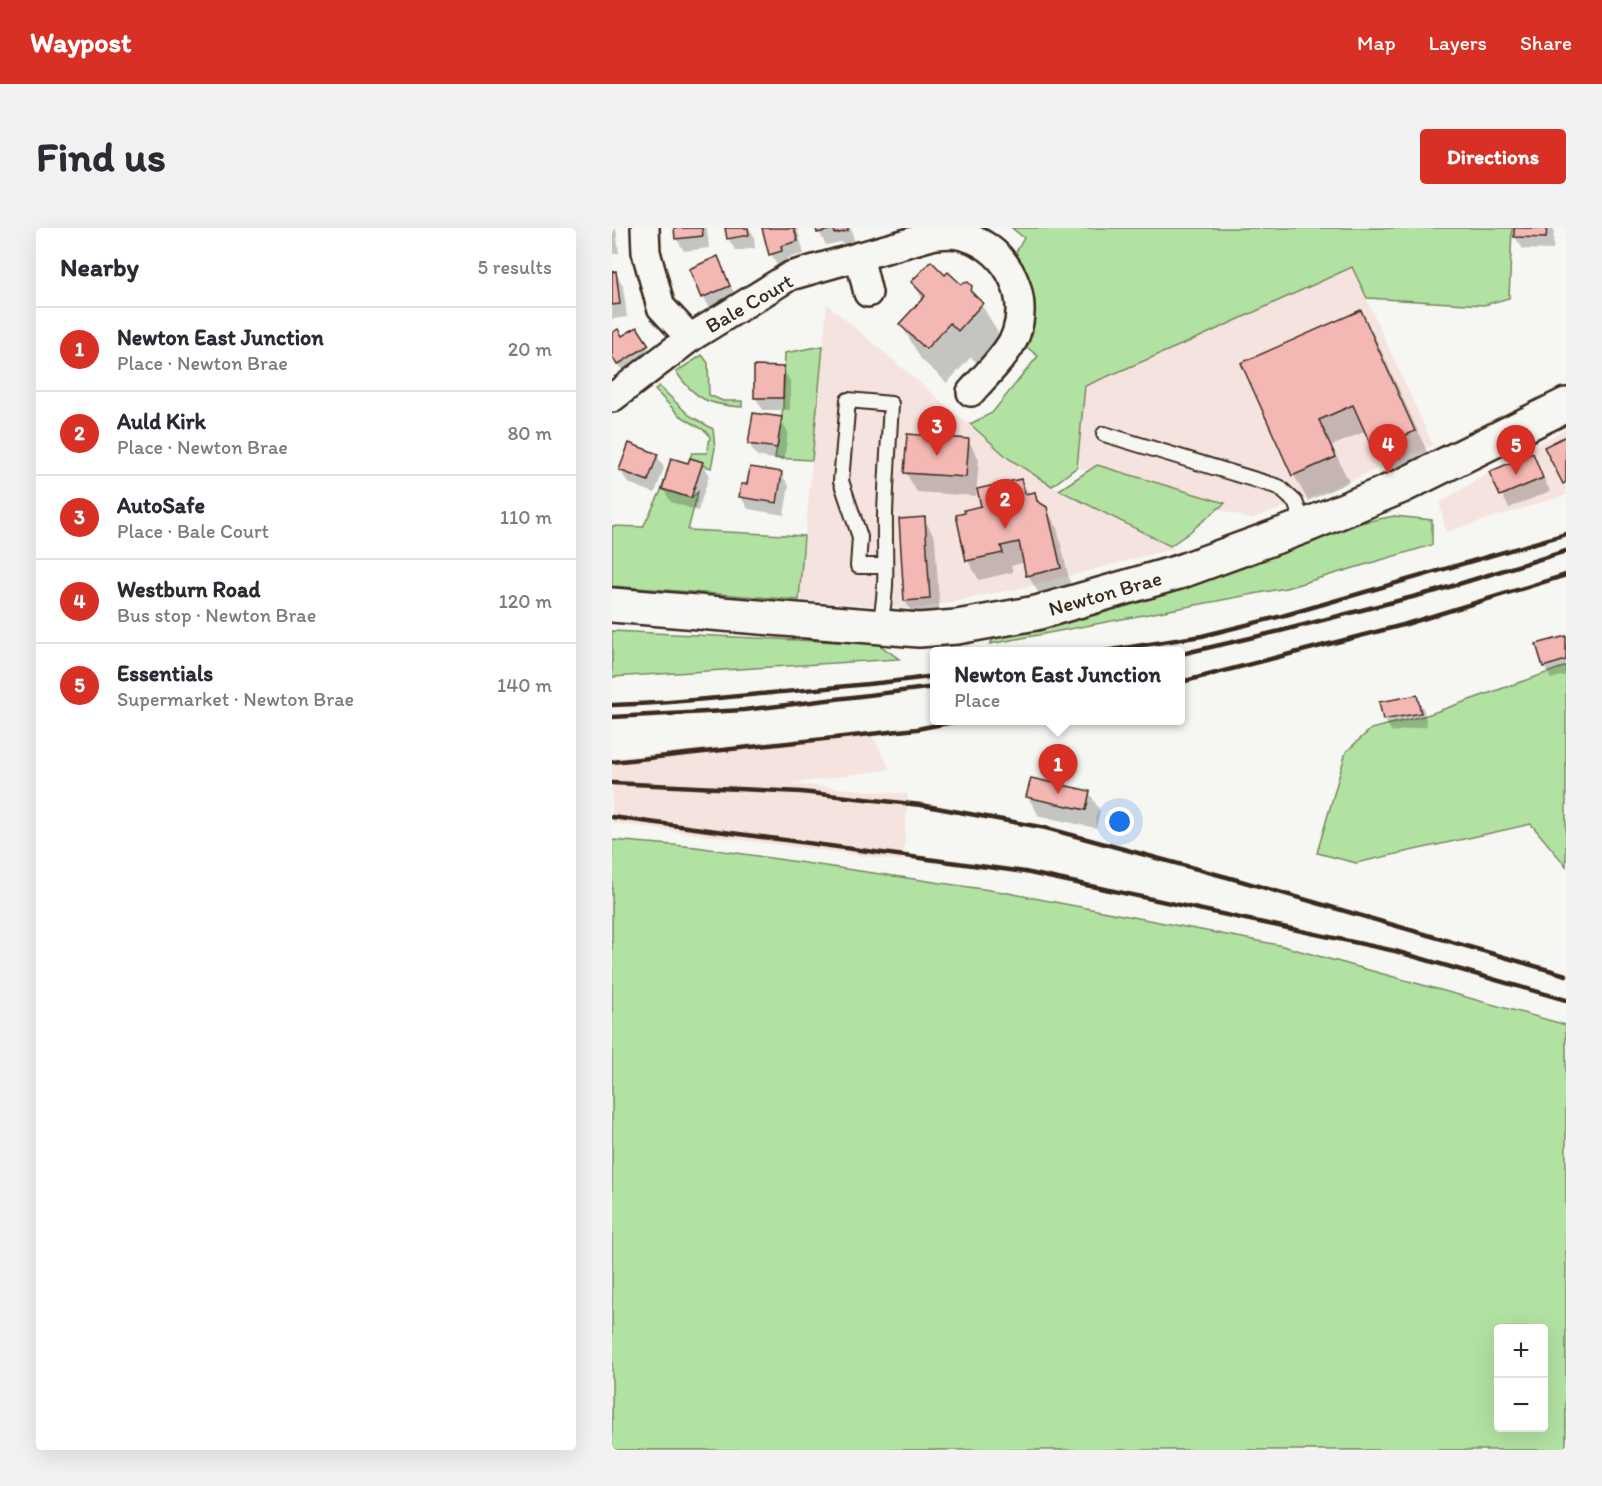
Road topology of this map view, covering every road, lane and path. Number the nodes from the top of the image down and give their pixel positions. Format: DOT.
graph roads {
  1 [pos="645,228"];
  2 [pos="934,231"];
  3 [pos="859,256"];
  4 [pos="868,294"];
  5 [pos="690,338"];
  6 [pos="971,392"];
  7 [pos="612,398"];
  8 [pos="1566,405"];
  9 [pos="1104,434"];
  10 [pos="1305,526"];
  11 [pos="885,566"];
  12 [pos="612,605"];
  13 [pos="879,628"];
  1 -- 5 [label="street, Bale Court"];
  2 -- 3 [label="street, Bale Court"];
  2 -- 6 [label="street, Bale Court"];
  3 -- 4 [label="street"];
  3 -- 5 [label="street, Bale Court"];
  5 -- 7 [label="street"];
  8 -- 10 [label="street, Newton Brae"];
  9 -- 10 [label="lane"];
  10 -- 13 [label="street, Newton Brae"];
  11 -- 11 [label="lane"];
  11 -- 13 [label="lane"];
  12 -- 13 [label="street, Newton Brae"];
}
